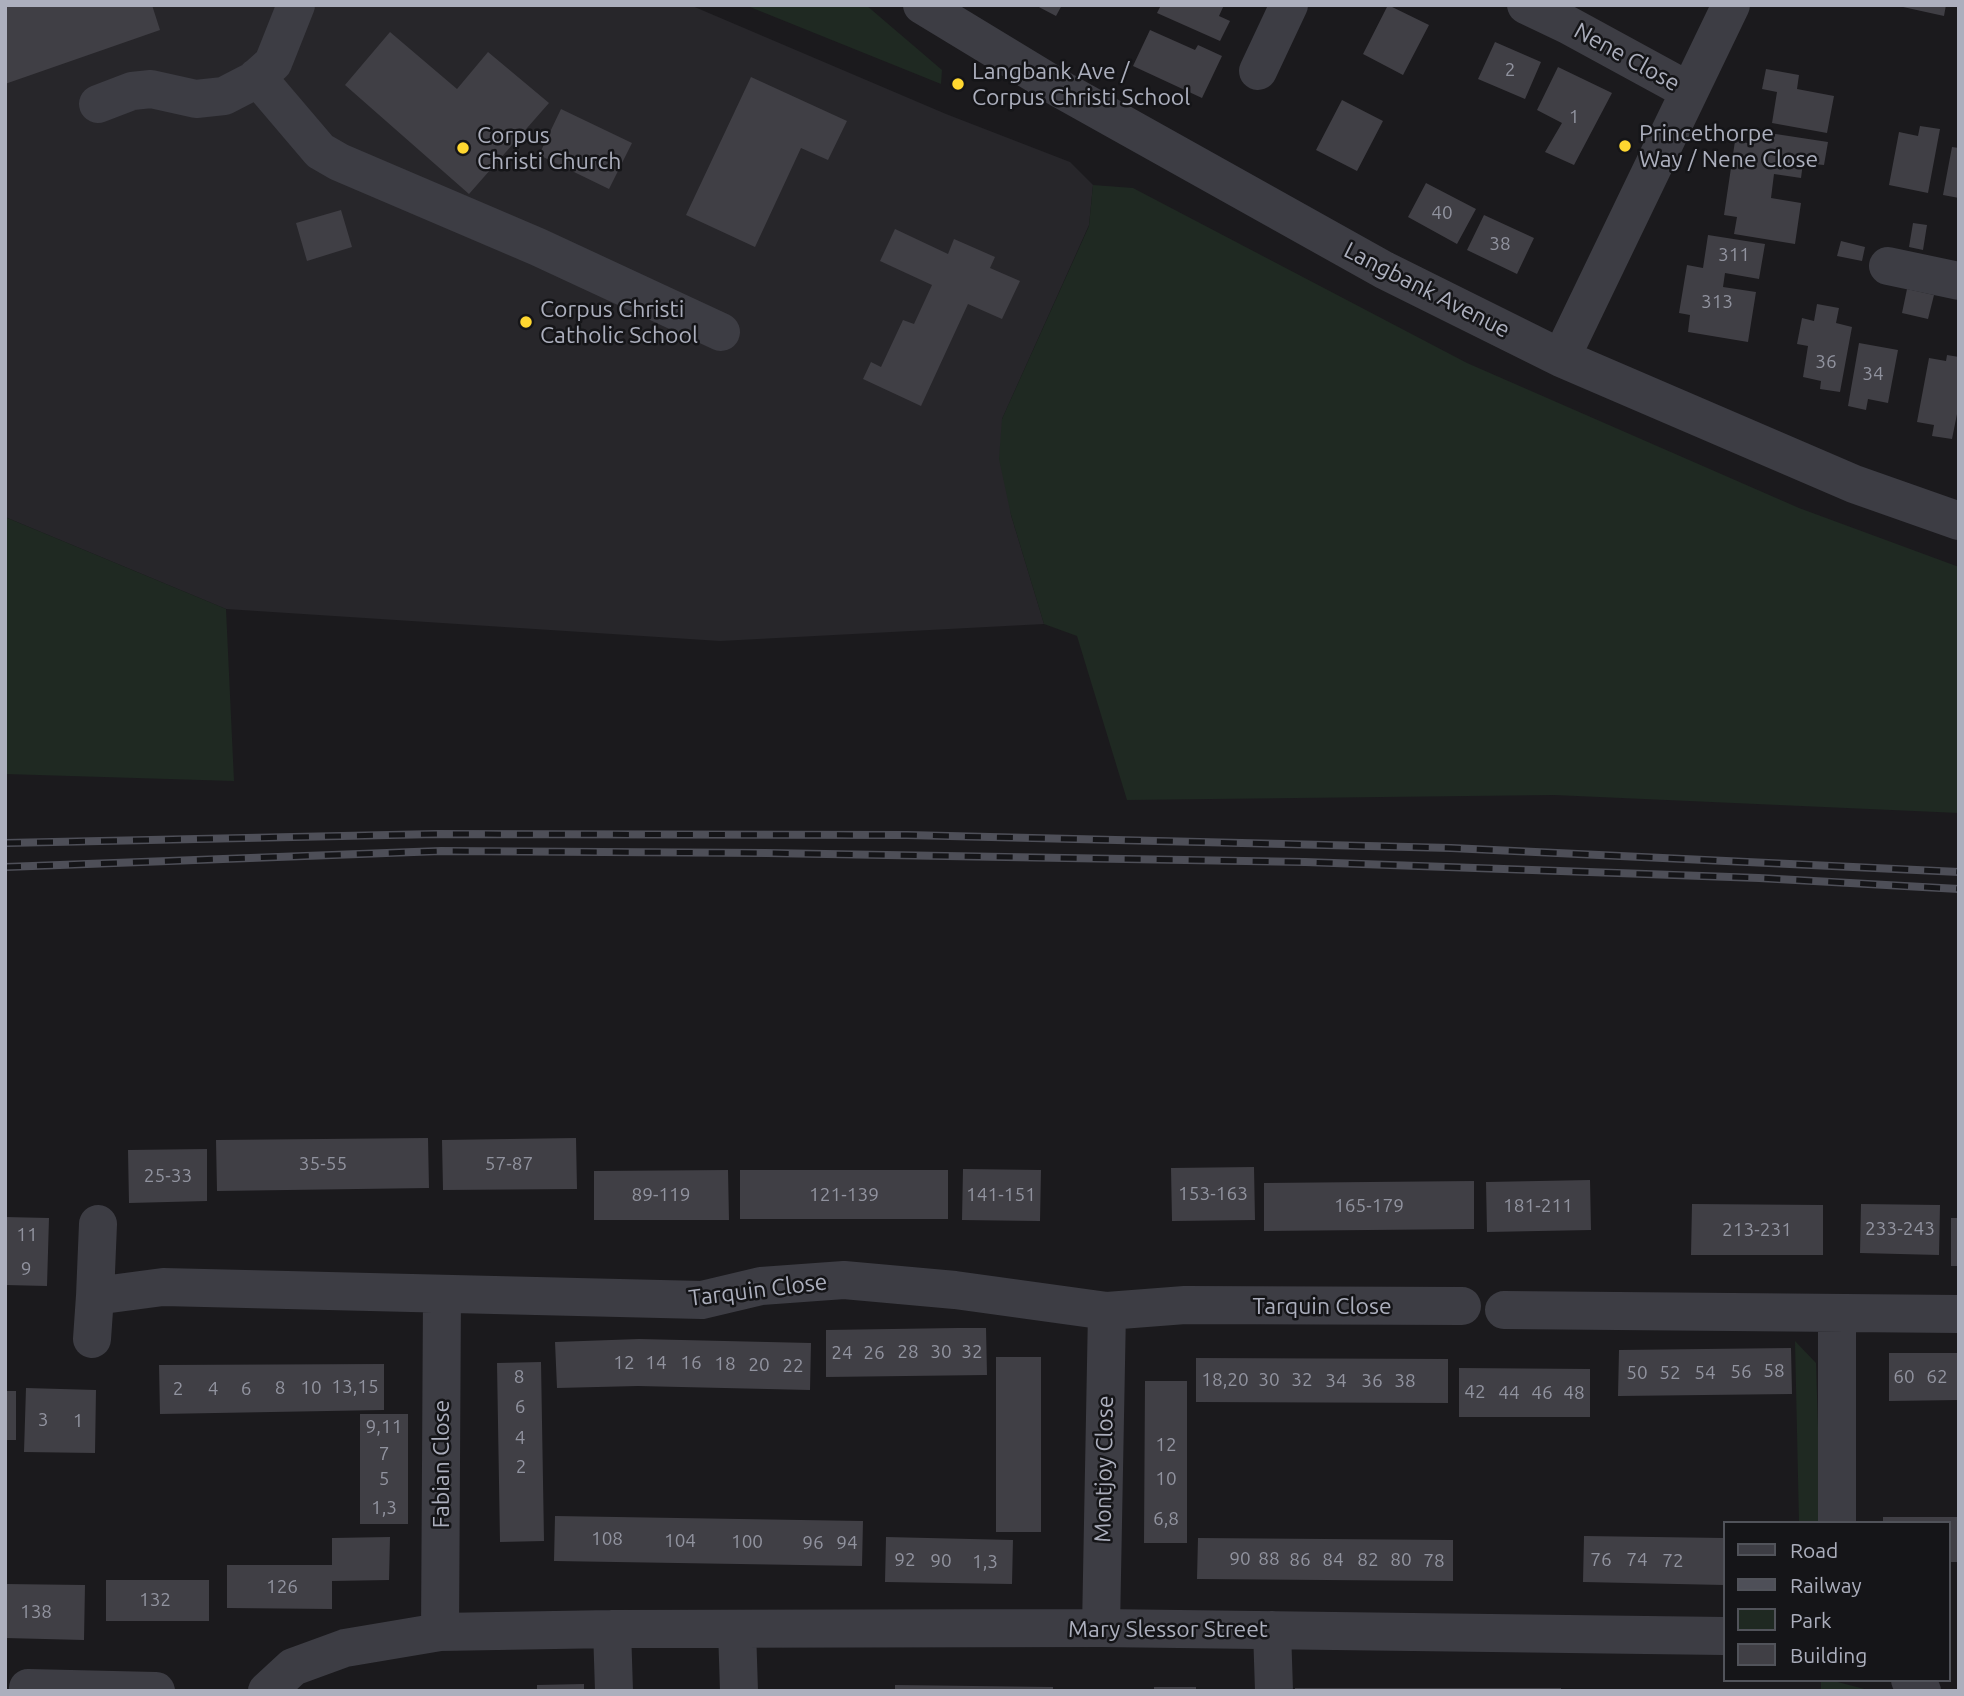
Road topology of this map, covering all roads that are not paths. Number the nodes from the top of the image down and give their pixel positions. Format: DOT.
graph roads {
  1 [pos="296,5"];
  2 [pos="922,5"];
  3 [pos="1289,5"];
  4 [pos="1526,5"];
  5 [pos="1731,5"];
  6 [pos="1258,71"];
  7 [pos="257,77"];
  8 [pos="1689,92"];
  9 [pos="98,104"];
  10 [pos="1888,266"];
  11 [pos="1959,281"];
  12 [pos="721,332"];
  13 [pos="1561,358"];
  14 [pos="1959,522"];
  15 [pos="98,1224"];
  16 [pos="442,1295"];
  17 [pos="94,1296"];
  18 [pos="1462,1306"];
  19 [pos="1504,1310"];
  20 [pos="1107,1311"];
  21 [pos="1837,1313"];
  22 [pos="1959,1314"];
  23 [pos="92,1339"];
  24 [pos="1838,1521"];
  25 [pos="1101,1628"];
  26 [pos="612,1629"];
  27 [pos="737,1629"];
  28 [pos="1272,1630"];
  29 [pos="440,1632"];
  30 [pos="1722,1636"];
  31 [pos="28,1689"];
  32 [pos="156,1691"];
  33 [pos="267,1691"];
  34 [pos="614,1691"];
  35 [pos="739,1691"];
  36 [pos="1274,1691"];
  1 -- 7 [label="street"];
  2 -- 13 [label="street, Langbank Avenue"];
  3 -- 6 [label="street"];
  4 -- 8 [label="street, Nene Close"];
  5 -- 8 [label="street"];
  7 -- 9 [label="street"];
  7 -- 12 [label="street"];
  8 -- 13 [label="street"];
  10 -- 11 [label="street"];
  13 -- 14 [label="street, Langbank Avenue"];
  15 -- 17 [label="street"];
  16 -- 17 [label="street, Tarquin Close"];
  16 -- 20 [label="street, Tarquin Close"];
  16 -- 29 [label="street, Fabian Close"];
  17 -- 23 [label="street"];
  18 -- 20 [label="street, Tarquin Close"];
  19 -- 21 [label="street"];
  20 -- 25 [label="street, Montjoy Close"];
  21 -- 22 [label="street"];
  21 -- 24 [label="street"];
  25 -- 27 [label="street, Mary Slessor Street"];
  25 -- 28 [label="street, Mary Slessor Street"];
  26 -- 27 [label="street, Mary Slessor Street"];
  26 -- 29 [label="street, Mary Slessor Street"];
  26 -- 34 [label="street"];
  27 -- 35 [label="street"];
  28 -- 30 [label="street, Mary Slessor Street"];
  28 -- 36 [label="street"];
  29 -- 33 [label="street, Mary Slessor Street"];
  31 -- 32 [label="street"];
}
